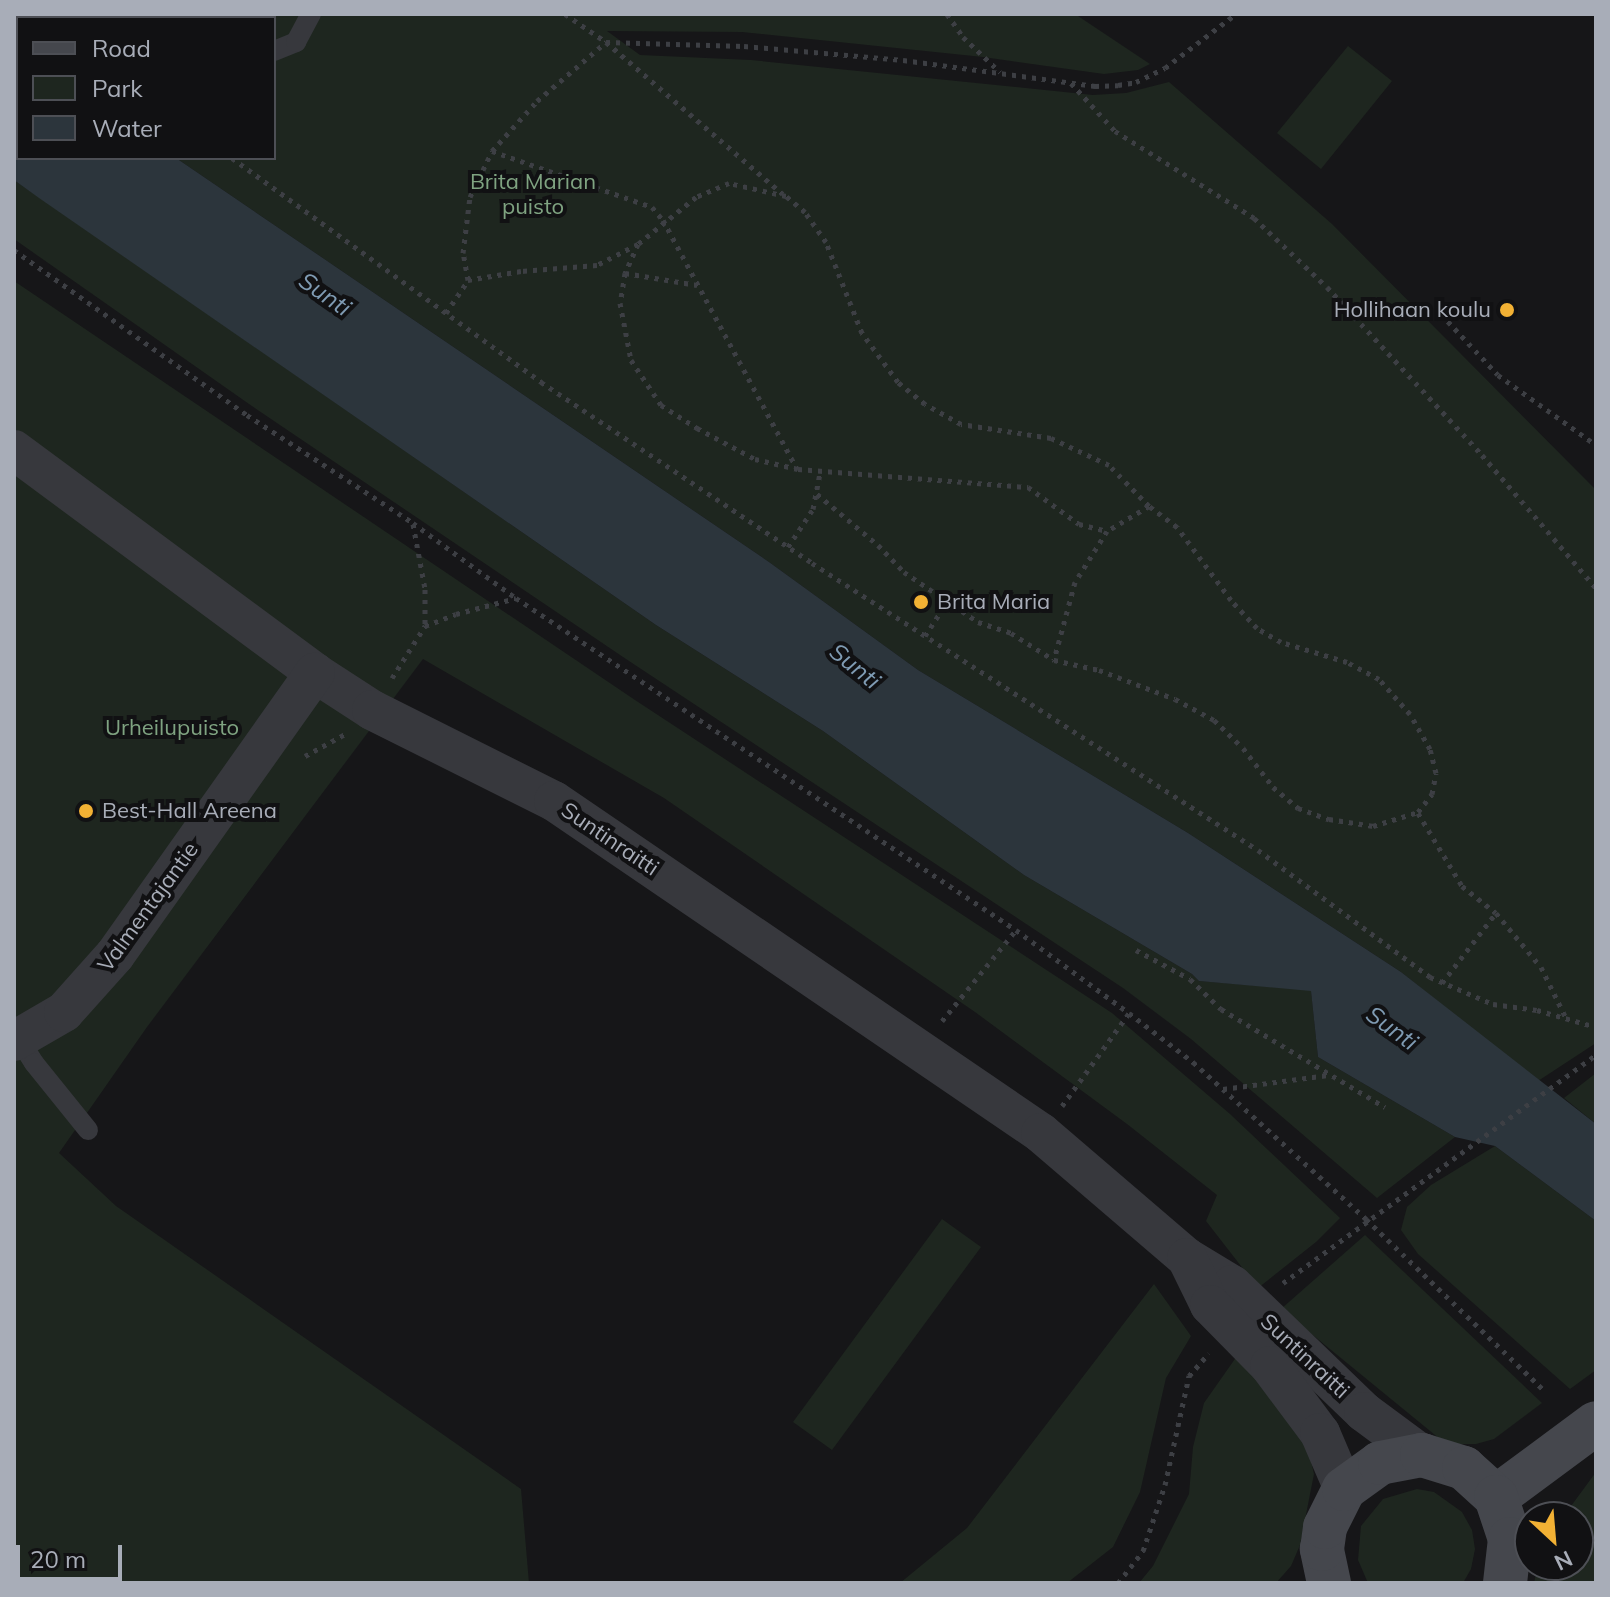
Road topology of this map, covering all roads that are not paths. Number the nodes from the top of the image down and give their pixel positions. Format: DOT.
graph roads {
  1 [pos="311,14"];
  2 [pos="276,50"];
  3 [pos="14,450"];
  4 [pos="315,673"];
  5 [pos="17,1040"];
  6 [pos="88,1130"];
  7 [pos="1244,1319"];
  8 [pos="1596,1423"];
  9 [pos="1422,1455"];
  10 [pos="1344,1489"];
  11 [pos="1496,1497"];
  12 [pos="1329,1583"];
  13 [pos="1505,1583"];
  1 -- 2 [label="lane"];
  3 -- 4 [label="street, Suntinraitti"];
  4 -- 5 [label="street, Valmentajantie"];
  4 -- 7 [label="street, Suntinraitti"];
  5 -- 6 [label="lane"];
  7 -- 9 [label="street, Suntinraitti"];
  7 -- 10 [label="street, Suntinraitti"];
  8 -- 11 [label="main road"];
  9 -- 10 [label="main road"];
  9 -- 11 [label="main road"];
  10 -- 12 [label="main road"];
  11 -- 13 [label="main road"];
}
